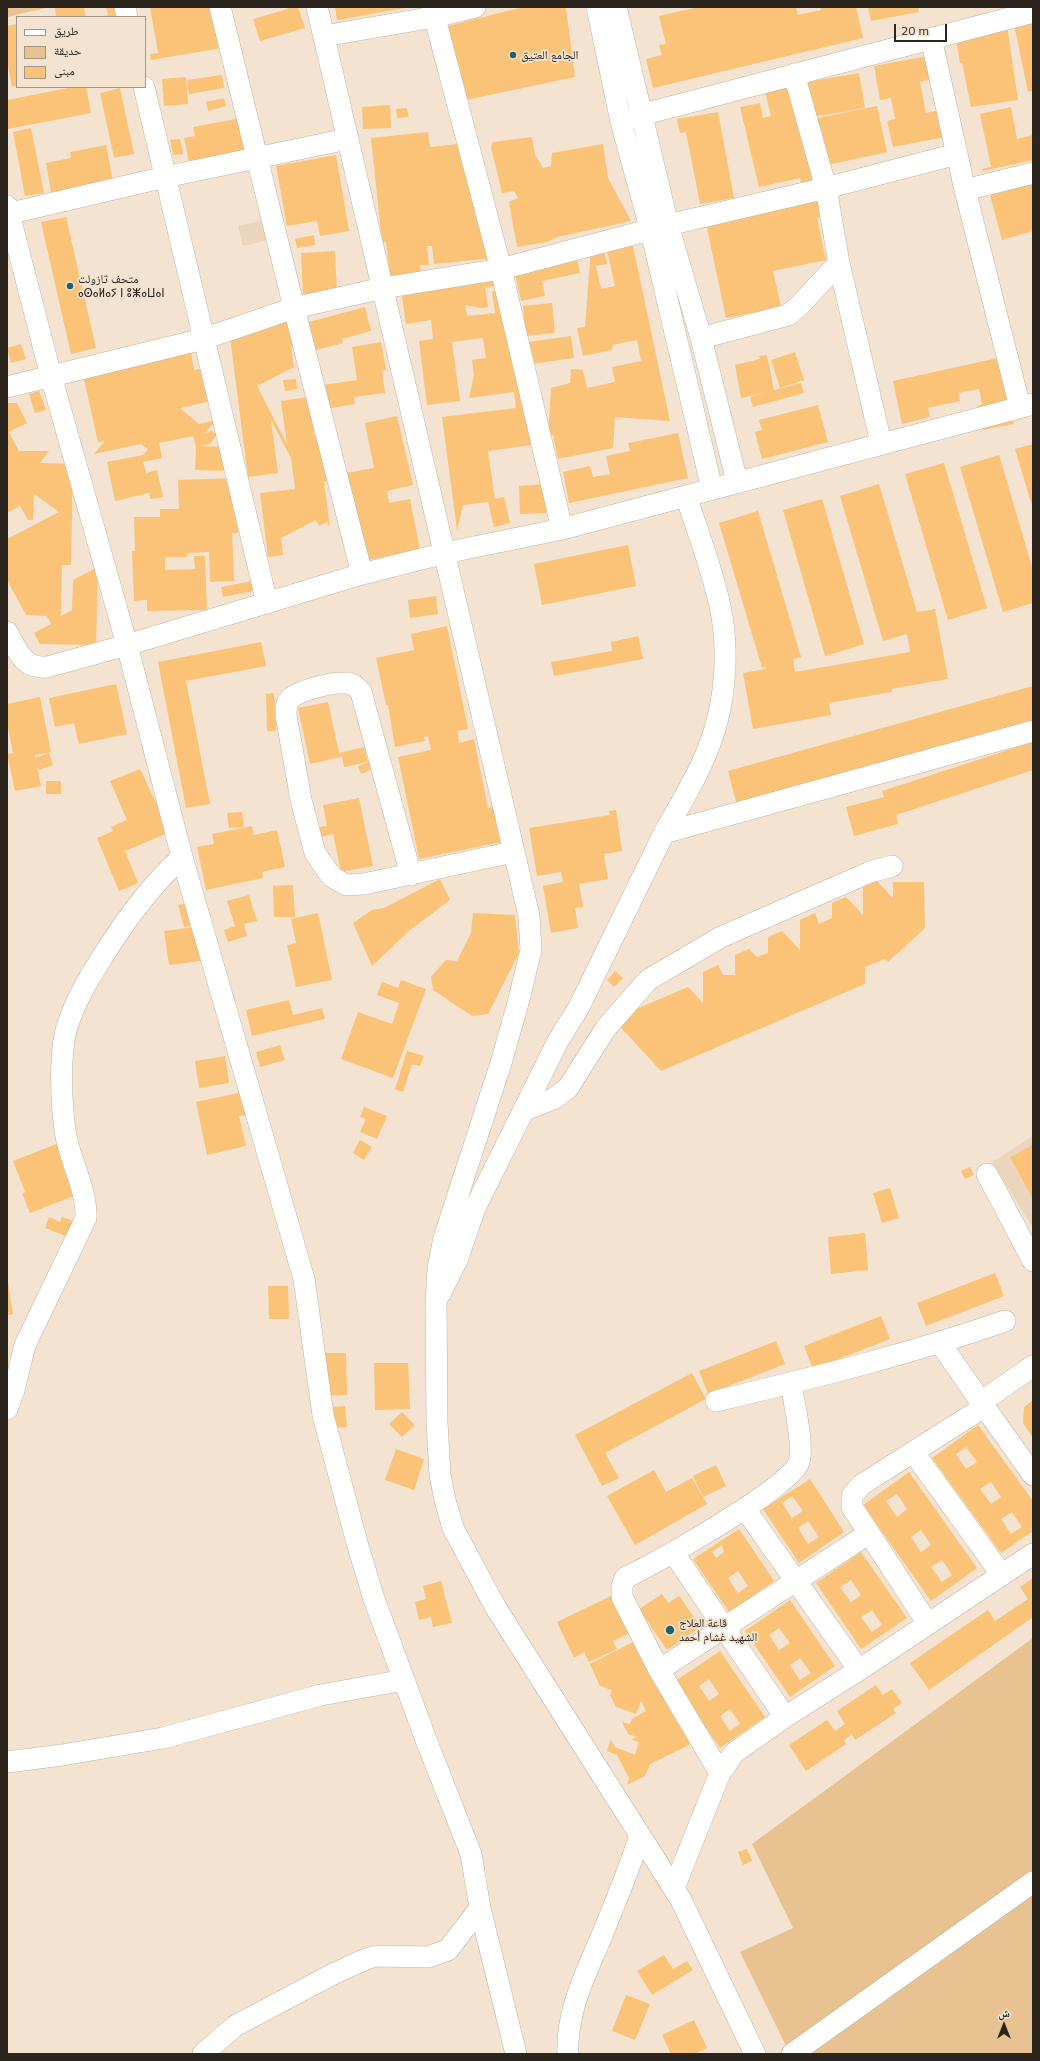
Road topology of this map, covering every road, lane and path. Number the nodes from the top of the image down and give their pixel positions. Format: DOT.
graph roads {
  1 [pos="220,7"];
  2 [pos="317,7"];
  3 [pos="475,7"];
  4 [pos="597,7"];
  5 [pos="616,7"];
  6 [pos="1029,11"];
  7 [pos="433,12"];
  8 [pos="324,36"];
  9 [pos="931,38"];
  10 [pos="794,74"];
  11 [pos="144,88"];
  12 [pos="641,114"];
  13 [pos="621,122"];
  14 [pos="347,139"];
  15 [pos="957,154"];
  16 [pos="257,157"];
  17 [pos="1033,173"];
  18 [pos="165,177"];
  19 [pos="826,188"];
  20 [pos="965,190"];
  21 [pos="8,211"];
  22 [pos="659,228"];
  23 [pos="839,263"];
  24 [pos="502,269"];
  25 [pos="383,288"];
  26 [pos="294,308"];
  27 [pos="701,338"];
  28 [pos="203,339"];
  29 [pos="51,376"];
  30 [pos="7,387"];
  31 [pos="1026,406"];
  32 [pos="881,443"];
  33 [pos="737,482"];
  34 [pos="712,489"];
  35 [pos="686,496"];
  36 [pos="562,529"];
  37 [pos="444,553"];
  38 [pos="362,574"];
  39 [pos="267,603"];
  40 [pos="7,632"];
  41 [pos="127,645"];
  42 [pos="1033,731"];
  43 [pos="664,833"];
  44 [pos="513,852"];
  45 [pos="182,857"];
  46 [pos="892,866"];
  47 [pos="411,875"];
  48 [pos="525,1110"];
  49 [pos="987,1174"];
  50 [pos="1033,1260"];
  51 [pos="436,1303"];
  52 [pos="1005,1321"];
  53 [pos="940,1343"];
  54 [pos="1033,1366"];
  55 [pos="791,1384"];
  56 [pos="716,1401"];
  57 [pos="982,1405"];
  58 [pos="7,1409"];
  59 [pos="914,1452"];
  60 [pos="1033,1475"];
  61 [pos="745,1509"];
  62 [pos="868,1534"];
  63 [pos="673,1552"];
  64 [pos="1033,1554"];
  65 [pos="1002,1575"];
  66 [pos="796,1581"];
  67 [pos="928,1624"];
  68 [pos="725,1629"];
  69 [pos="659,1670"];
  70 [pos="860,1670"];
  71 [pos="404,1680"];
  72 [pos="785,1717"];
  73 [pos="7,1762"];
  74 [pos="720,1773"];
  75 [pos="640,1835"];
  76 [pos="1033,1882"];
  77 [pos="674,1888"];
  78 [pos="480,1908"];
  79 [pos="203,2054"];
  80 [pos="516,2054"];
  81 [pos="568,2054"];
  82 [pos="755,2054"];
  83 [pos="792,2054"];
  1 -- 16 [label="street"];
  2 -- 8 [label="street"];
  3 -- 7 [label="street"];
  4 -- 13 [label="street"];
  5 -- 12 [label="street"];
  6 -- 9 [label="street"];
  7 -- 8 [label="street"];
  7 -- 24 [label="street"];
  8 -- 14 [label="street"];
  9 -- 10 [label="street"];
  9 -- 15 [label="street"];
  10 -- 12 [label="street"];
  10 -- 19 [label="street"];
  11 -- 18 [label="street"];
  12 -- 13 [label="street"];
  12 -- 22 [label="street"];
  13 -- 22 [label="street"];
  14 -- 16 [label="street"];
  14 -- 25 [label="street"];
  15 -- 19 [label="street"];
  15 -- 20 [label="street"];
  16 -- 18 [label="street"];
  16 -- 26 [label="street"];
  17 -- 20 [label="street"];
  18 -- 21 [label="street"];
  18 -- 28 [label="street"];
  19 -- 22 [label="street"];
  19 -- 23 [label="street"];
  20 -- 31 [label="street"];
  21 -- 29 [label="street"];
  22 -- 24 [label="street"];
  22 -- 27 [label="street"];
  22 -- 34 [label="street"];
  23 -- 27 [label="street"];
  23 -- 32 [label="street"];
  24 -- 25 [label="street"];
  24 -- 36 [label="street"];
  25 -- 26 [label="street"];
  25 -- 37 [label="street"];
  26 -- 28 [label="street"];
  26 -- 38 [label="street"];
  27 -- 33 [label="street"];
  28 -- 29 [label="street"];
  28 -- 39 [label="street"];
  29 -- 30 [label="street"];
  29 -- 41 [label="street"];
  31 -- 32 [label="street"];
  32 -- 33 [label="street"];
  33 -- 34 [label="street"];
  34 -- 35 [label="street"];
  35 -- 36 [label="street"];
  35 -- 43 [label="street"];
  36 -- 37 [label="street"];
  37 -- 38 [label="street"];
  37 -- 44 [label="street"];
  38 -- 39 [label="street"];
  39 -- 41 [label="street"];
  40 -- 41 [label="street"];
  41 -- 45 [label="street"];
  42 -- 43 [label="street"];
  43 -- 48 [label="street"];
  44 -- 47 [label="street"];
  44 -- 51 [label="street"];
  45 -- 58 [label="street"];
  45 -- 71 [label="street"];
  46 -- 48 [label="street"];
  47 -- 47 [label="street"];
  48 -- 51 [label="street"];
  49 -- 50 [label="street"];
  51 -- 75 [label="street"];
  52 -- 53 [label="street"];
  53 -- 55 [label="street"];
  53 -- 57 [label="street"];
  54 -- 57 [label="street"];
  55 -- 56 [label="street"];
  55 -- 61 [label="street"];
  57 -- 59 [label="street"];
  57 -- 60 [label="street"];
  59 -- 62 [label="street"];
  59 -- 65 [label="street"];
  61 -- 63 [label="street"];
  61 -- 66 [label="street"];
  62 -- 66 [label="street"];
  62 -- 67 [label="street"];
  63 -- 68 [label="street"];
  63 -- 69 [label="street"];
  64 -- 65 [label="street"];
  65 -- 67 [label="street"];
  66 -- 68 [label="street"];
  66 -- 70 [label="street"];
  67 -- 70 [label="street"];
  68 -- 69 [label="street"];
  68 -- 72 [label="street"];
  69 -- 74 [label="street"];
  70 -- 72 [label="street"];
  71 -- 73 [label="street"];
  71 -- 78 [label="street"];
  72 -- 74 [label="street"];
  74 -- 77 [label="street"];
  75 -- 77 [label="street"];
  75 -- 81 [label="street"];
  76 -- 83 [label="street"];
  77 -- 82 [label="street"];
  78 -- 79 [label="street"];
  78 -- 80 [label="street"];
}
